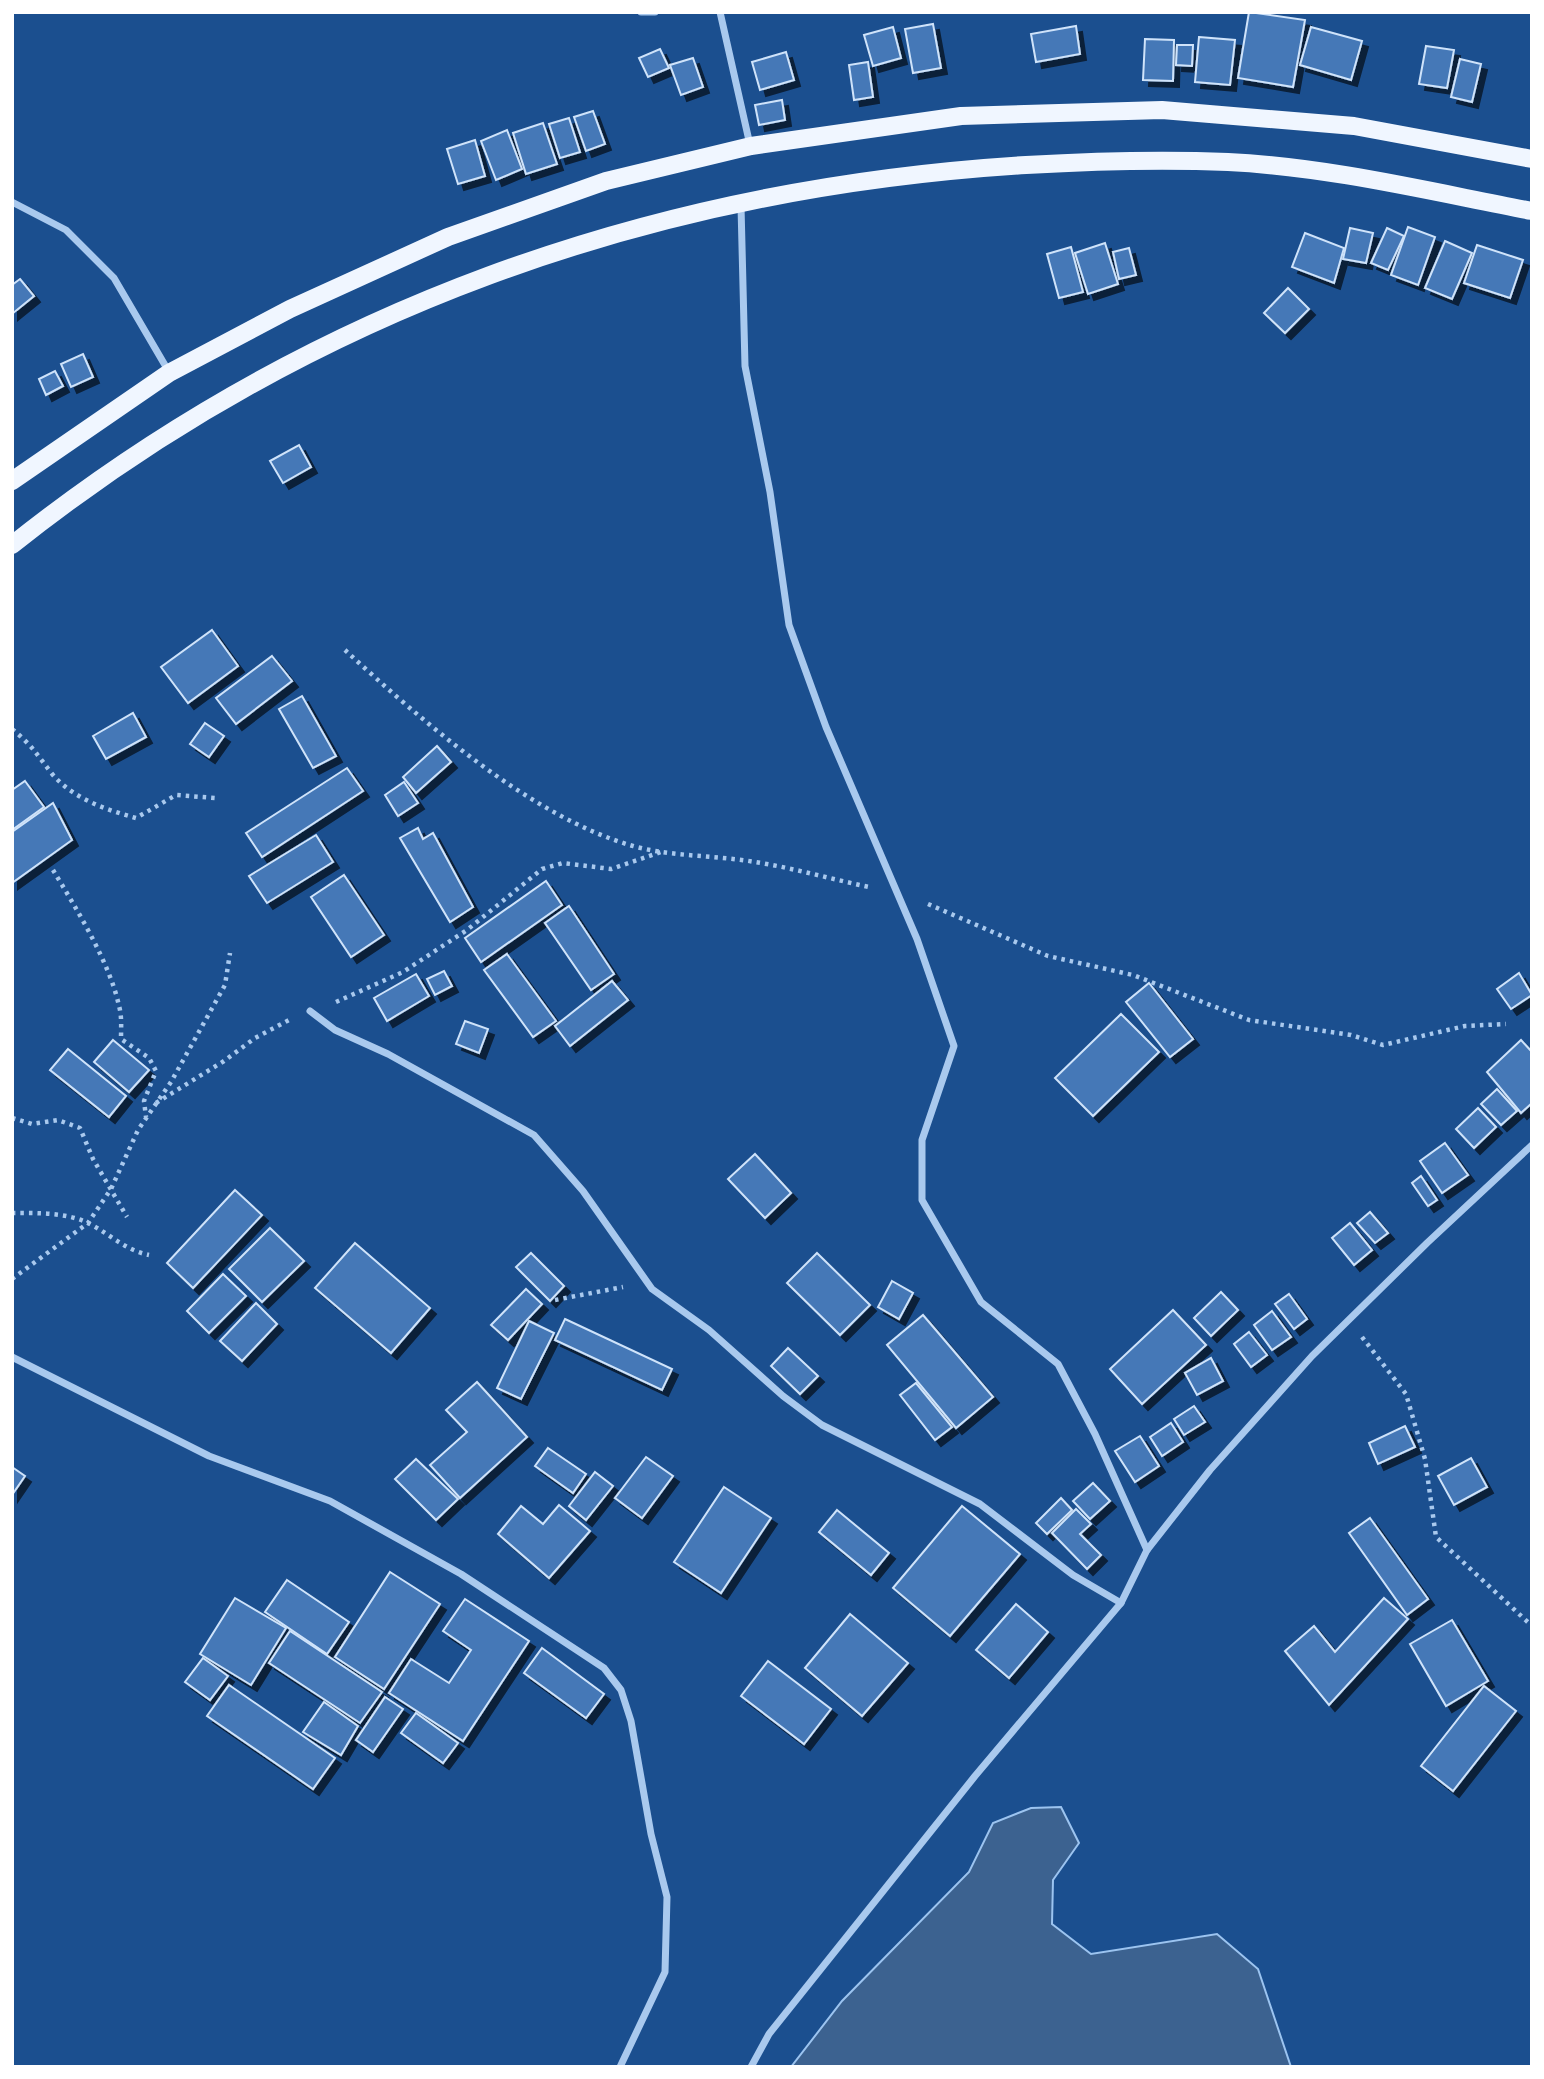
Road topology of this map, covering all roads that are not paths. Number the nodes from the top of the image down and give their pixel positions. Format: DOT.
graph roads {
  1 [pos="642,12"];
  2 [pos="655,12"];
  3 [pos="720,12"];
  4 [pos="751,146"];
  5 [pos="1532,159"];
  6 [pos="741,201"];
  7 [pos="12,202"];
  8 [pos="1532,211"];
  9 [pos="169,373"];
  10 [pos="12,481"];
  11 [pos="12,545"];
  12 [pos="310,1011"];
  13 [pos="1532,1145"];
  14 [pos="12,1357"];
  15 [pos="1147,1550"];
  16 [pos="1121,1602"];
  17 [pos="620,2067"];
  18 [pos="751,2067"];
  1 -- 2 [label="street"];
  3 -- 4 [label="street"];
  4 -- 5 [label="main road"];
  4 -- 9 [label="main road"];
  6 -- 8 [label="main road"];
  6 -- 11 [label="main road"];
  6 -- 15 [label="street"];
  7 -- 9 [label="street"];
  9 -- 10 [label="main road"];
  12 -- 16 [label="street"];
  13 -- 15 [label="street"];
  14 -- 17 [label="street"];
  15 -- 16 [label="street"];
  16 -- 18 [label="street"];
}
